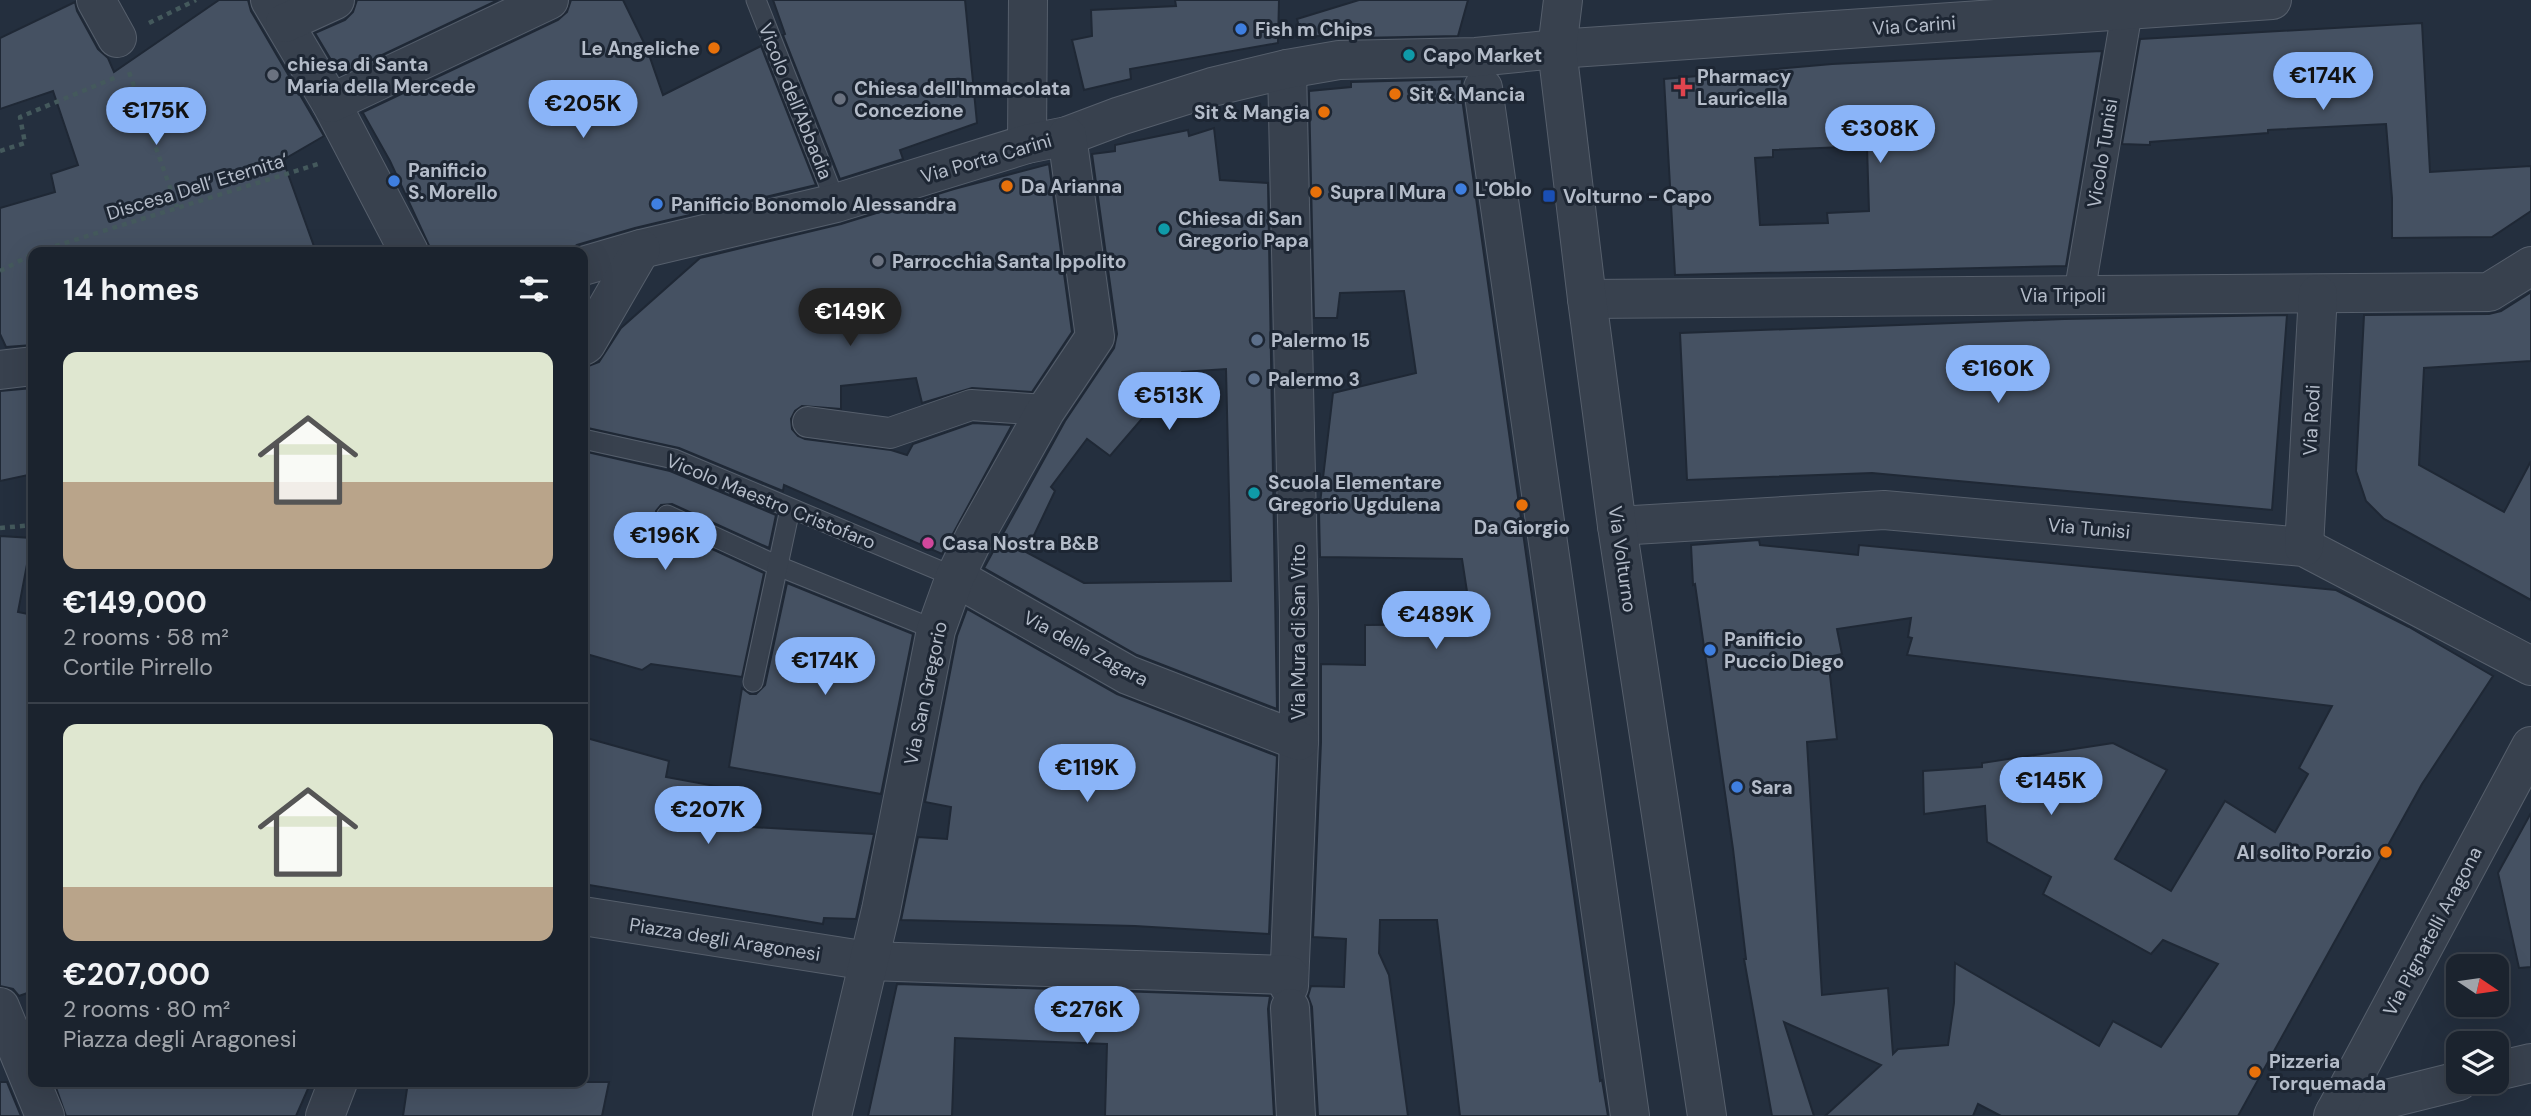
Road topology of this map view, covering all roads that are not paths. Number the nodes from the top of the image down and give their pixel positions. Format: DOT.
graph roads {
  1 [pos="96,0"];
  2 [pos="335,0"];
  3 [pos="549,0"];
  4 [pos="756,0"];
  5 [pos="1028,0"];
  6 [pos="1563,0"];
  7 [pos="2272,0"];
  8 [pos="2127,11"];
  9 [pos="277,12"];
  10 [pos="1926,12"];
  11 [pos="1557,49"];
  12 [pos="123,55"];
  13 [pos="1287,69"];
  14 [pos="1483,88"];
  15 [pos="331,103"];
  16 [pos="1067,135"];
  17 [pos="1027,144"];
  18 [pos="836,203"];
  19 [pos="403,242"];
  20 [pos="641,249"];
  21 [pos="588,265"];
  22 [pos="2531,266"];
  23 [pos="2318,294"];
  24 [pos="2079,295"];
  25 [pos="1587,299"];
  26 [pos="588,341"];
  27 [pos="28,367"];
  28 [pos="0,370"];
  29 [pos="1046,410"];
  30 [pos="808,422"];
  31 [pos="588,440"];
  32 [pos="790,509"];
  33 [pos="667,515"];
  34 [pos="1618,526"];
  35 [pos="2304,547"];
  36 [pos="778,566"];
  37 [pos="956,577"];
  38 [pos="936,630"];
  39 [pos="2531,666"];
  40 [pos="753,682"];
  41 [pos="1299,741"];
  42 [pos="2531,746"];
  43 [pos="588,917"];
  44 [pos="868,961"];
  45 [pos="1289,990"];
  46 [pos="0,1007"];
  47 [pos="2531,1063"];
  48 [pos="2509,1068"];
  49 [pos="28,1075"];
  50 [pos="2446,1084"];
  51 [pos="33,1087"];
  52 [pos="336,1087"];
  53 [pos="2334,1114"];
  54 [pos="45,1116"];
  55 [pos="325,1116"];
  56 [pos="832,1116"];
  57 [pos="1296,1116"];
  58 [pos="1630,1116"];
  59 [pos="1707,1116"];
  1 -- 12 [label="street"];
  2 -- 9 [label="street"];
  3 -- 15 [label="street"];
  4 -- 18 [label="lane, Vicolo dell'Abbadia"];
  5 -- 17 [label="street"];
  6 -- 11 [label="street, Via Volturno"];
  7 -- 8 [label="street, Via Carini"];
  8 -- 10 [label="street, Via Carini"];
  8 -- 24 [label="street, Vicolo Tunisi"];
  9 -- 15 [label="street"];
  10 -- 11 [label="street, Via Carini"];
  11 -- 13 [label="street, Via Porta Carini"];
  11 -- 25 [label="street, Via Volturno"];
  13 -- 16 [label="street, Via Porta Carini"];
  13 -- 41 [label="street, Via Mura di San Vito"];
  14 -- 58 [label="street"];
  15 -- 19 [label="street"];
  16 -- 17 [label="street, Via Porta Carini"];
  16 -- 29 [label="street, Via San Gregorio"];
  17 -- 18 [label="street, Via Porta Carini"];
  18 -- 20 [label="street, Via Porta Carini"];
  20 -- 21 [label="street, Via Porta Carini"];
  20 -- 26 [label="street"];
  22 -- 23 [label="street, Via Tripoli"];
  23 -- 24 [label="street, Via Tripoli"];
  23 -- 35 [label="street, Via Rodi"];
  24 -- 25 [label="street, Via Tripoli"];
  25 -- 34 [label="street, Via Volturno"];
  27 -- 28 [label="street"];
  29 -- 30 [label="street"];
  29 -- 37 [label="street, Via San Gregorio"];
  31 -- 32 [label="lane, Vicolo Maestro Cristofaro"];
  32 -- 36 [label="lane"];
  32 -- 37 [label="lane, Vicolo Maestro Cristofaro"];
  33 -- 36 [label="lane"];
  34 -- 35 [label="street, Via Tunisi"];
  34 -- 59 [label="street, Via Volturno"];
  35 -- 39 [label="street, Via Tunisi"];
  36 -- 38 [label="lane"];
  36 -- 40 [label="lane"];
  37 -- 38 [label="street, Via San Gregorio"];
  37 -- 41 [label="street, Via della Zagara"];
  38 -- 44 [label="street, Via San Gregorio"];
  41 -- 45 [label="street, Via Mura di San Vito"];
  42 -- 53 [label="street, Via Pignatelli Aragona"];
  43 -- 44 [label="street, Piazza degli Aragonesi"];
  44 -- 45 [label="street, Piazza degli Aragonesi"];
  44 -- 56 [label="street, Via San Gregorio"];
  45 -- 57 [label="street, Via Mura di San Vito"];
  46 -- 49 [label="street"];
  47 -- 48 [label="street"];
  50 -- 53 [label="street"];
  51 -- 54 [label="street"];
  52 -- 55 [label="street"];
}
